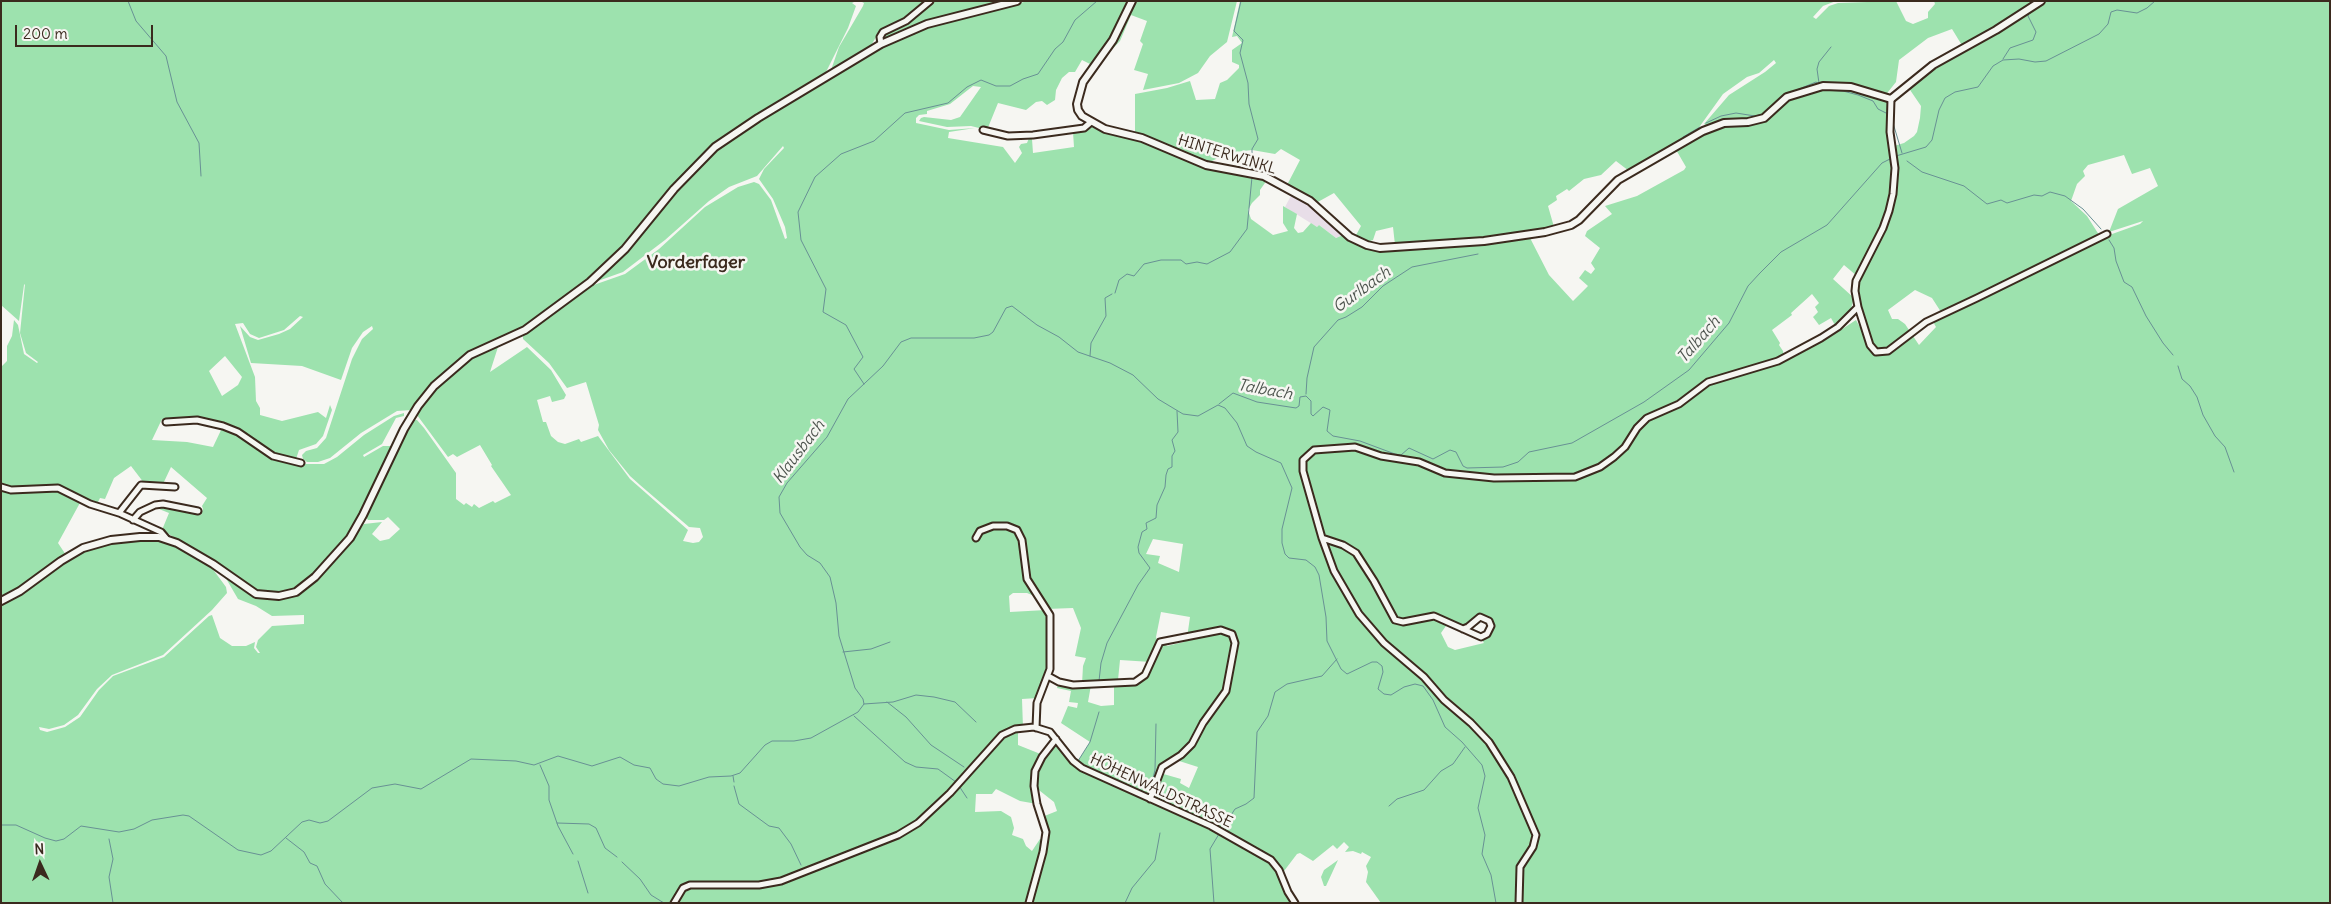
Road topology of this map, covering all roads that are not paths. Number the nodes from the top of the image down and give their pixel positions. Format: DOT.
graph roads {
  1 [pos="930,1"];
  2 [pos="1017,1"];
  3 [pos="1132,1"];
  4 [pos="2041,1"];
  5 [pos="881,44"];
  6 [pos="1891,99"];
  7 [pos="1091,122"];
  8 [pos="983,130"];
  9 [pos="2107,234"];
  10 [pos="1858,307"];
  11 [pos="166,422"];
  12 [pos="301,463"];
  13 [pos="1,487"];
  14 [pos="175,487"];
  15 [pos="198,512"];
  16 [pos="119,513"];
  17 [pos="133,520"];
  18 [pos="166,538"];
  19 [pos="976,538"];
  20 [pos="1322,538"];
  21 [pos="1,601"];
  22 [pos="1463,628"];
  23 [pos="1048,676"];
  24 [pos="1036,728"];
  25 [pos="1056,739"];
  26 [pos="1150,799"];
  27 [pos="674,903"];
  28 [pos="1029,903"];
  29 [pos="1295,903"];
  30 [pos="1519,903"];
  1 -- 5 [label="street"];
  2 -- 5 [label="street"];
  3 -- 7 [label="street"];
  4 -- 6 [label="street"];
  5 -- 18 [label="street"];
  6 -- 7 [label="street, HINTERWINKL"];
  6 -- 10 [label="street"];
  7 -- 8 [label="street"];
  9 -- 10 [label="street"];
  10 -- 20 [label="street"];
  11 -- 12 [label="street"];
  13 -- 16 [label="street"];
  14 -- 16 [label="street"];
  15 -- 17 [label="street"];
  16 -- 17 [label="street"];
  17 -- 18 [label="street"];
  18 -- 21 [label="street"];
  19 -- 23 [label="street"];
  20 -- 22 [label="street"];
  20 -- 30 [label="street"];
  22 -- 22 [label="street"];
  23 -- 24 [label="street"];
  23 -- 26 [label="street"];
  24 -- 25 [label="street, HÖHENWALDSTRASSE"];
  24 -- 27 [label="street"];
  25 -- 26 [label="street, HÖHENWALDSTRASSE"];
  25 -- 28 [label="street"];
  26 -- 29 [label="street, HÖHENWALDSTRASSE"];
}
